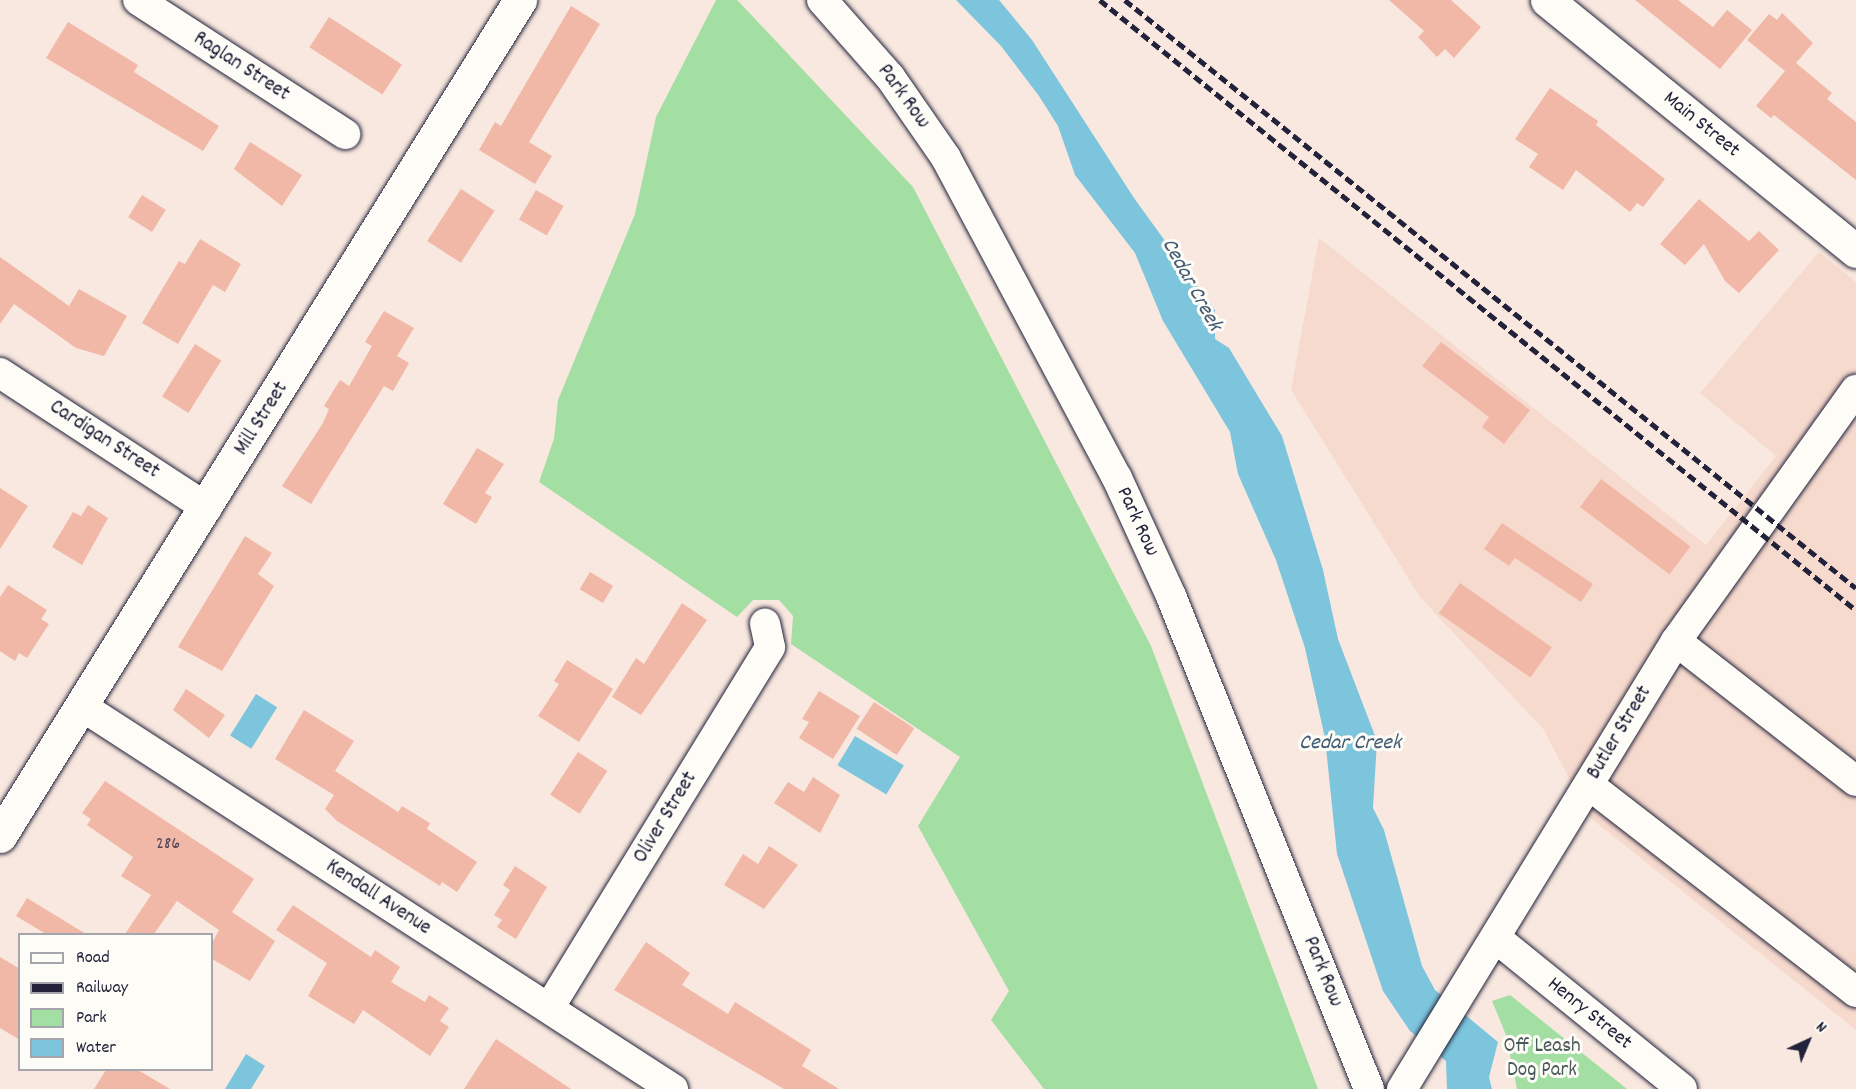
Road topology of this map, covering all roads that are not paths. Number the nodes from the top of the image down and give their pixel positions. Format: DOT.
graph roads {
  1 [pos="138,0"];
  2 [pos="520,0"];
  3 [pos="822,0"];
  4 [pos="1546,0"];
  5 [pos="345,134"];
  6 [pos="1856,251"];
  7 [pos="0,373"];
  8 [pos="1856,390"];
  9 [pos="207,508"];
  10 [pos="765,624"];
  11 [pos="1676,641"];
  12 [pos="83,707"];
  13 [pos="1856,781"];
  14 [pos="1589,785"];
  15 [pos="0,836"];
  16 [pos="1497,939"];
  17 [pos="1856,992"];
  18 [pos="549,1008"];
  19 [pos="673,1089"];
  20 [pos="1369,1089"];
  21 [pos="1402,1089"];
  22 [pos="1682,1089"];
  1 -- 5 [label="street, Raglan Street"];
  2 -- 9 [label="main road, Mill Street"];
  3 -- 20 [label="street, Park Row"];
  4 -- 6 [label="main road, Main Street"];
  7 -- 9 [label="street, Cardigan Street"];
  8 -- 11 [label="street, Butler Street"];
  9 -- 12 [label="main road, Mill Street"];
  10 -- 18 [label="street, Oliver Street"];
  11 -- 13 [label="street"];
  11 -- 14 [label="street, Butler Street"];
  12 -- 15 [label="main road, Mill Street"];
  12 -- 18 [label="street, Kendall Avenue"];
  14 -- 16 [label="street, Butler Street"];
  14 -- 17 [label="street"];
  16 -- 21 [label="street, Butler Street"];
  16 -- 22 [label="street, Henry Street"];
  18 -- 19 [label="street, Kendall Avenue"];
}
